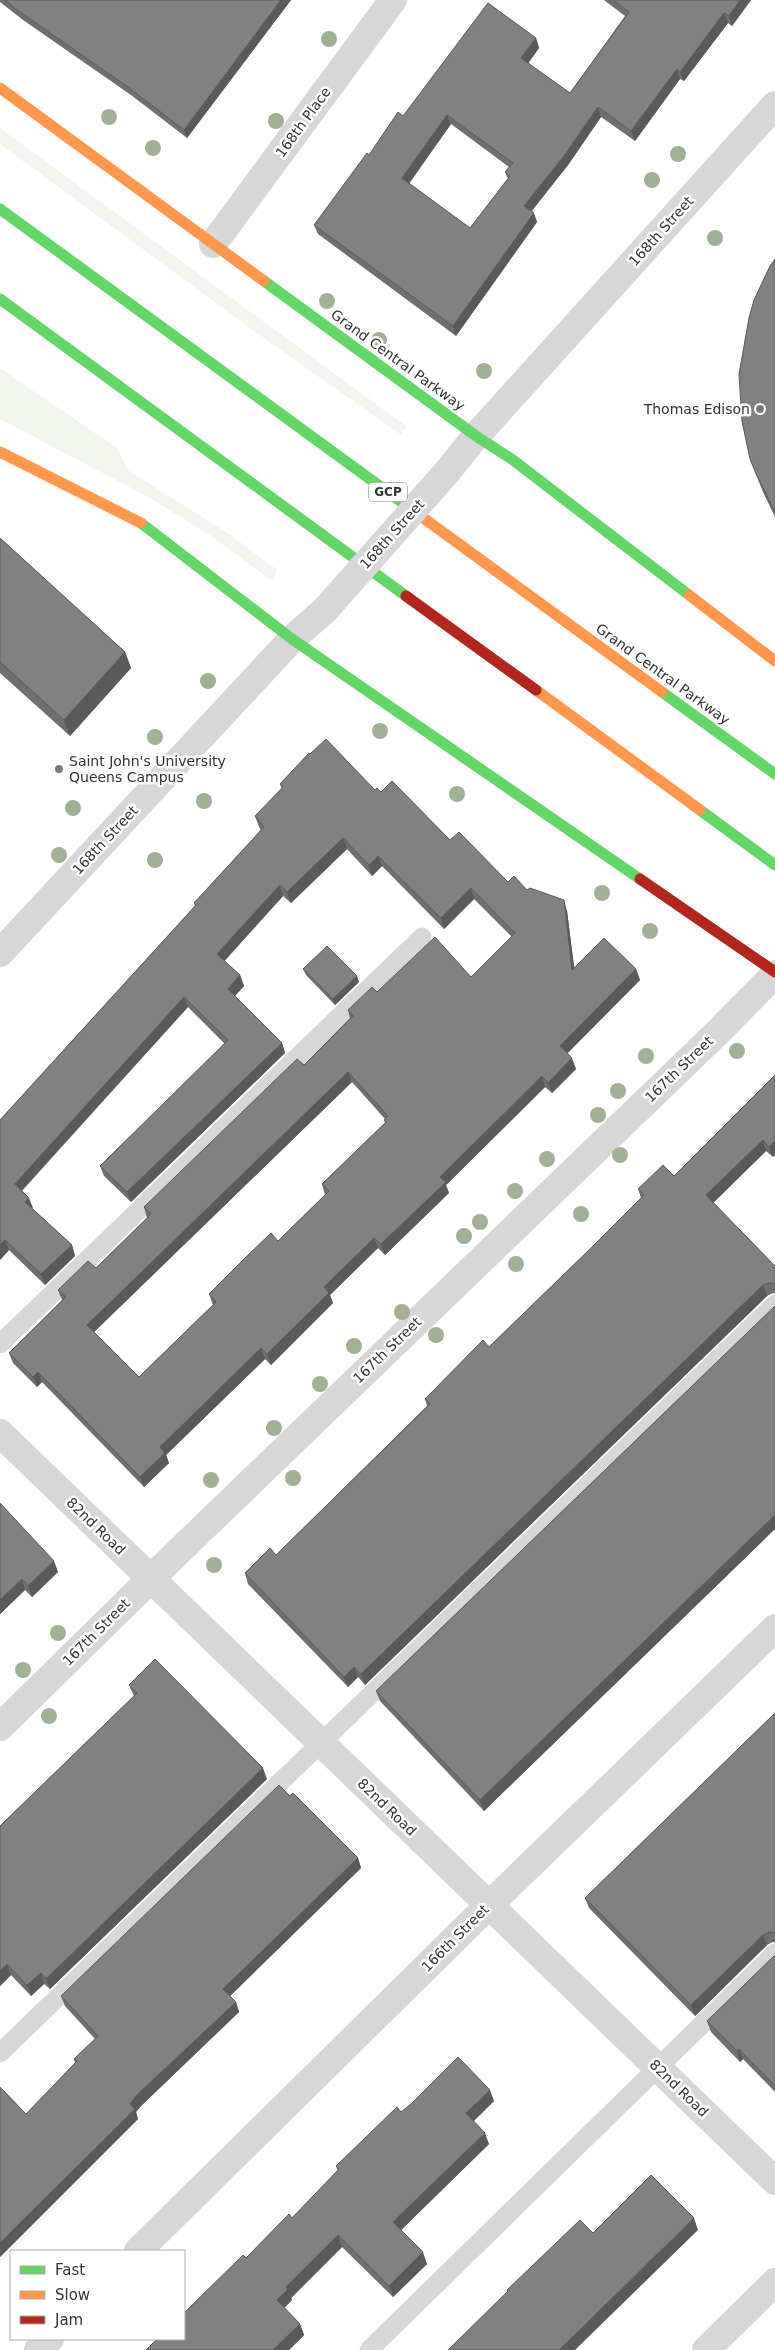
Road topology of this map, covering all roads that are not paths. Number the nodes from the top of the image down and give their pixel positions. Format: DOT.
graph roads {
  1 [pos="393,0"];
  2 [pos="0,88"];
  3 [pos="775,105"];
  4 [pos="0,209"];
  5 [pos="213,244"];
  6 [pos="0,299"];
  7 [pos="476,436"];
  8 [pos="0,452"];
  9 [pos="292,639"];
  10 [pos="775,661"];
  11 [pos="775,774"];
  12 [pos="775,865"];
  13 [pos="422,937"];
  14 [pos="0,953"];
  15 [pos="775,973"];
  16 [pos="775,1304"];
  17 [pos="0,1344"];
  18 [pos="0,1433"];
  19 [pos="150,1579"];
  20 [pos="775,1628"];
  21 [pos="0,1727"];
  22 [pos="321,1744"];
  23 [pos="488,1905"];
  24 [pos="775,1953"];
  25 [pos="0,2053"];
  26 [pos="657,2067"];
  27 [pos="775,2181"];
  28 [pos="139,2250"];
  29 [pos="775,2282"];
  30 [pos="49,2340"];
  31 [pos="38,2350"];
  32 [pos="369,2350"];
  33 [pos="706,2350"];
  1 -- 5 [label="street, 168th Place"];
  2 -- 5 [label="main road, Grand Central Parkway"];
  3 -- 7 [label="street, 168th Street"];
  4 -- 11 [label="main road, Grand Central Parkway / GCP"];
  5 -- 7 [label="main road, Grand Central Parkway"];
  6 -- 12 [label="main road"];
  7 -- 9 [label="street, 168th Street, bridge"];
  7 -- 10 [label="main road, Grand Central Parkway"];
  8 -- 9 [label="main road"];
  9 -- 14 [label="street, 168th Street"];
  9 -- 15 [label="main road"];
  13 -- 17 [label="lane"];
  15 -- 19 [label="street, 167th Street"];
  16 -- 22 [label="lane"];
  18 -- 19 [label="street, 82nd Road"];
  19 -- 21 [label="street, 167th Street"];
  19 -- 22 [label="street, 82nd Road"];
  20 -- 23 [label="street, 166th Street"];
  22 -- 23 [label="street, 82nd Road"];
  22 -- 25 [label="lane"];
  23 -- 26 [label="street, 82nd Road"];
  23 -- 28 [label="street, 166th Street"];
  24 -- 26 [label="lane"];
  26 -- 27 [label="street, 82nd Road"];
  26 -- 32 [label="lane"];
  29 -- 33 [label="street"];
  30 -- 31 [label="street"];
}
